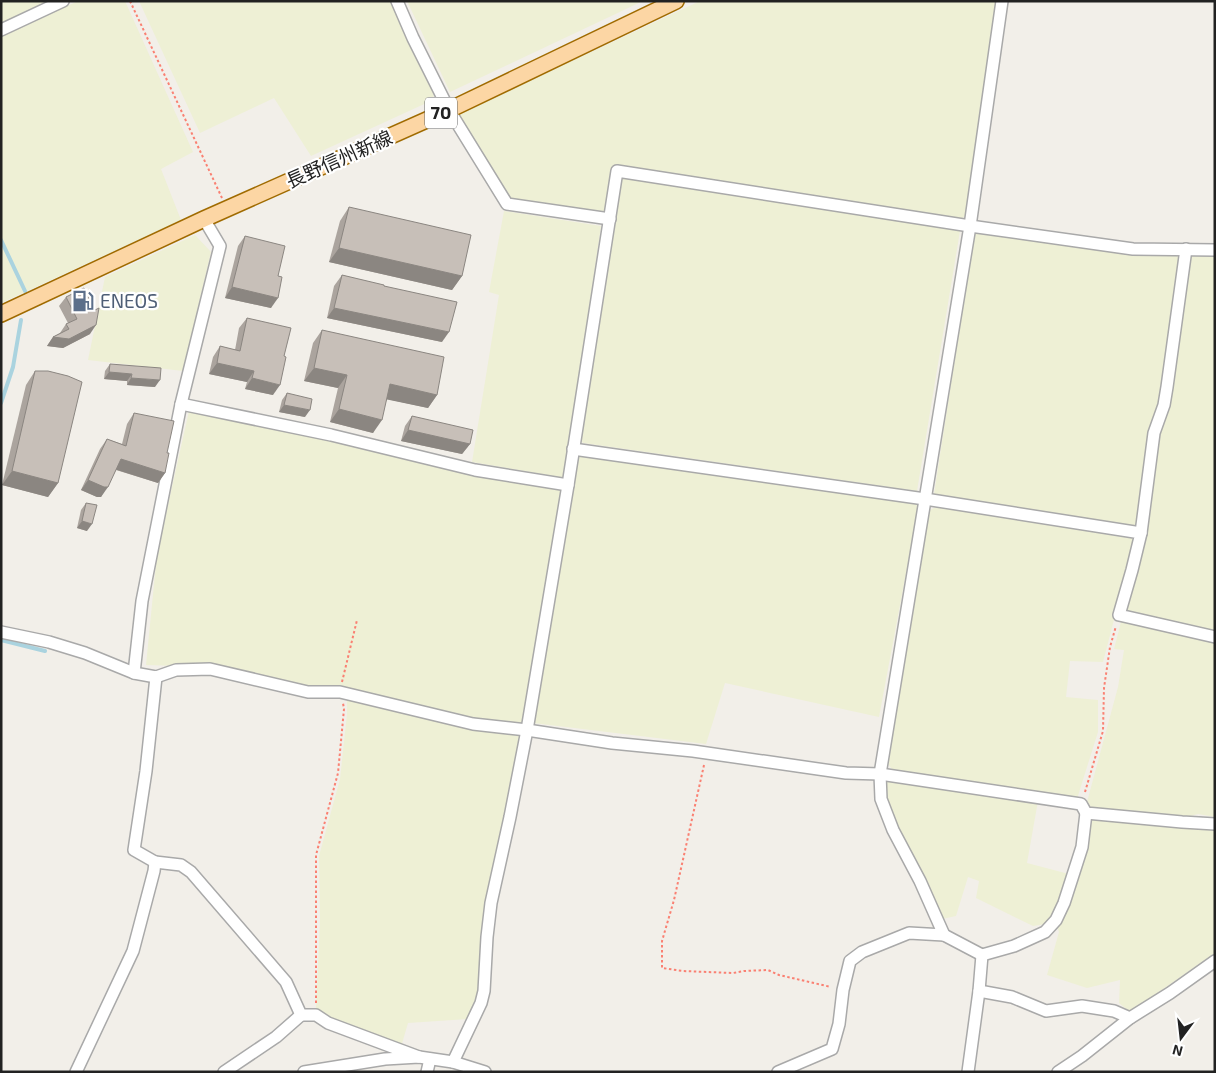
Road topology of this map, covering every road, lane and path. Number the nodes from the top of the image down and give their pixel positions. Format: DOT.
graph roads {
  1 [pos="63,1"];
  2 [pos="130,1"];
  3 [pos="397,1"];
  4 [pos="676,1"];
  5 [pos="1002,1"];
  6 [pos="1,30"];
  7 [pos="449,110"];
  8 [pos="227,209"];
  9 [pos="204,219"];
  10 [pos="610,219"];
  11 [pos="970,226"];
  12 [pos="1186,249"];
  13 [pos="1215,250"];
  14 [pos="1,314"];
  15 [pos="181,404"];
  16 [pos="573,449"];
  17 [pos="568,485"];
  18 [pos="925,500"];
  19 [pos="1141,533"];
  20 [pos="1119,615"];
  21 [pos="357,620"];
  22 [pos="1,632"];
  23 [pos="1215,637"];
  24 [pos="134,673"];
  25 [pos="156,677"];
  26 [pos="340,692"];
  27 [pos="527,730"];
  28 [pos="706,753"];
  29 [pos="880,774"];
  30 [pos="1084,808"];
  31 [pos="1215,824"];
  32 [pos="154,862"];
  33 [pos="944,935"];
  34 [pos="982,955"];
  35 [pos="1215,961"];
  36 [pos="843,990"];
  37 [pos="979,991"];
  38 [pos="302,1015"];
  39 [pos="316,1015"];
  40 [pos="1130,1018"];
  41 [pos="424,1058"];
  42 [pos="453,1062"];
  43 [pos="76,1072"];
  44 [pos="224,1072"];
  45 [pos="304,1072"];
  46 [pos="427,1072"];
  47 [pos="484,1072"];
  48 [pos="778,1072"];
  49 [pos="968,1072"];
  50 [pos="1058,1072"];
  1 -- 6 [label="street"];
  2 -- 8 [label="path"];
  3 -- 7 [label="street"];
  4 -- 7 [label="main road, 長野信州新線 / 70"];
  5 -- 11 [label="street"];
  7 -- 8 [label="main road, 長野信州新線 / 70"];
  7 -- 10 [label="street"];
  8 -- 9 [label="main road, 長野信州新線 / 70"];
  9 -- 14 [label="main road, 長野信州新線 / 70"];
  9 -- 15 [label="street"];
  10 -- 11 [label="street"];
  10 -- 16 [label="street"];
  11 -- 12 [label="street"];
  11 -- 18 [label="street"];
  12 -- 13 [label="street"];
  12 -- 19 [label="street"];
  15 -- 17 [label="street"];
  15 -- 24 [label="street"];
  16 -- 17 [label="street"];
  16 -- 18 [label="street"];
  17 -- 27 [label="street"];
  18 -- 19 [label="street"];
  18 -- 29 [label="street"];
  19 -- 20 [label="street"];
  20 -- 23 [label="street"];
  20 -- 30 [label="path"];
  21 -- 26 [label="path"];
  22 -- 24 [label="street"];
  24 -- 25 [label="street"];
  25 -- 26 [label="street"];
  25 -- 32 [label="street"];
  26 -- 27 [label="street"];
  26 -- 39 [label="path"];
  27 -- 28 [label="street"];
  27 -- 42 [label="street"];
  28 -- 29 [label="street"];
  28 -- 36 [label="path"];
  29 -- 30 [label="street"];
  29 -- 33 [label="street"];
  30 -- 31 [label="street"];
  30 -- 34 [label="street"];
  32 -- 38 [label="street"];
  32 -- 43 [label="street"];
  33 -- 34 [label="street"];
  33 -- 36 [label="street"];
  34 -- 37 [label="street"];
  35 -- 40 [label="street"];
  36 -- 48 [label="street"];
  37 -- 40 [label="street"];
  37 -- 49 [label="street"];
  38 -- 39 [label="street"];
  38 -- 44 [label="street"];
  39 -- 41 [label="street"];
  40 -- 50 [label="street"];
  41 -- 42 [label="street"];
  41 -- 45 [label="street"];
  41 -- 46 [label="street"];
  42 -- 47 [label="street"];
}
